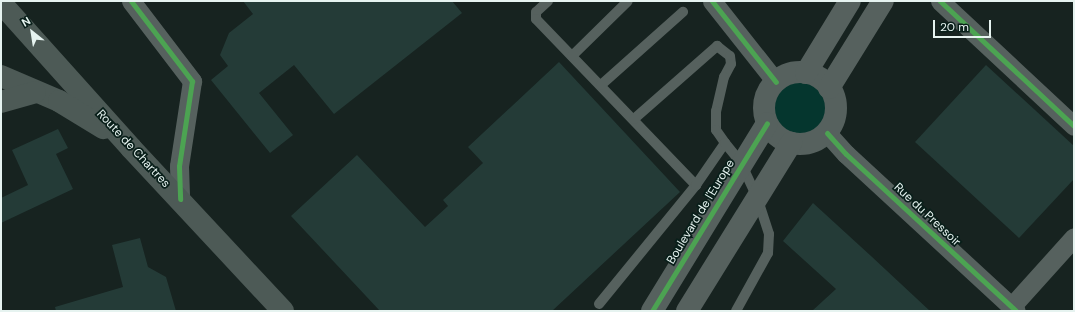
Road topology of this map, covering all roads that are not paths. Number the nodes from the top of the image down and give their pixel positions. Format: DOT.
graph roads {
  1 [pos="131,1"];
  2 [pos="548,1"];
  3 [pos="628,1"];
  4 [pos="712,1"];
  5 [pos="850,1"];
  6 [pos="883,1"];
  7 [pos="940,1"];
  8 [pos="1,3"];
  9 [pos="683,12"];
  10 [pos="572,56"];
  11 [pos="806,73"];
  12 [pos="1,76"];
  13 [pos="776,82"];
  14 [pos="601,85"];
  15 [pos="829,88"];
  16 [pos="35,92"];
  17 [pos="1,102"];
  18 [pos="634,119"];
  19 [pos="767,123"];
  20 [pos="1074,126"];
  21 [pos="826,132"];
  22 [pos="791,143"];
  23 [pos="725,144"];
  24 [pos="132,148"];
  25 [pos="741,163"];
  26 [pos="696,185"];
  27 [pos="757,197"];
  28 [pos="180,199"];
  29 [pos="1074,237"];
  30 [pos="599,304"];
  31 [pos="1011,310"];
  32 [pos="283,311"];
  33 [pos="652,311"];
  34 [pos="687,311"];
  35 [pos="736,311"];
  1 -- 28 [label="street"];
  2 -- 10 [label="lane"];
  3 -- 10 [label="lane"];
  4 -- 13 [label="street"];
  5 -- 11 [label="street"];
  6 -- 15 [label="street"];
  7 -- 20 [label="street"];
  8 -- 24 [label="main road, Route de Chartres"];
  9 -- 14 [label="lane"];
  10 -- 14 [label="lane"];
  11 -- 13 [label="street"];
  11 -- 15 [label="street"];
  12 -- 16 [label="main road"];
  13 -- 19 [label="street"];
  14 -- 18 [label="lane"];
  15 -- 21 [label="street"];
  16 -- 17 [label="main road"];
  16 -- 24 [label="main road"];
  18 -- 23 [label="lane"];
  18 -- 26 [label="lane"];
  19 -- 22 [label="street"];
  19 -- 25 [label="street, Boulevard de l'Europe"];
  21 -- 22 [label="street"];
  21 -- 31 [label="street, Rue du Pressoir"];
  22 -- 27 [label="street"];
  23 -- 25 [label="lane"];
  23 -- 26 [label="lane"];
  24 -- 28 [label="main road, Route de Chartres"];
  25 -- 27 [label="lane"];
  25 -- 33 [label="street, Boulevard de l'Europe"];
  26 -- 30 [label="lane"];
  27 -- 34 [label="street"];
  27 -- 35 [label="lane"];
  28 -- 32 [label="main road, Route de Chartres"];
  29 -- 31 [label="street"];
}
